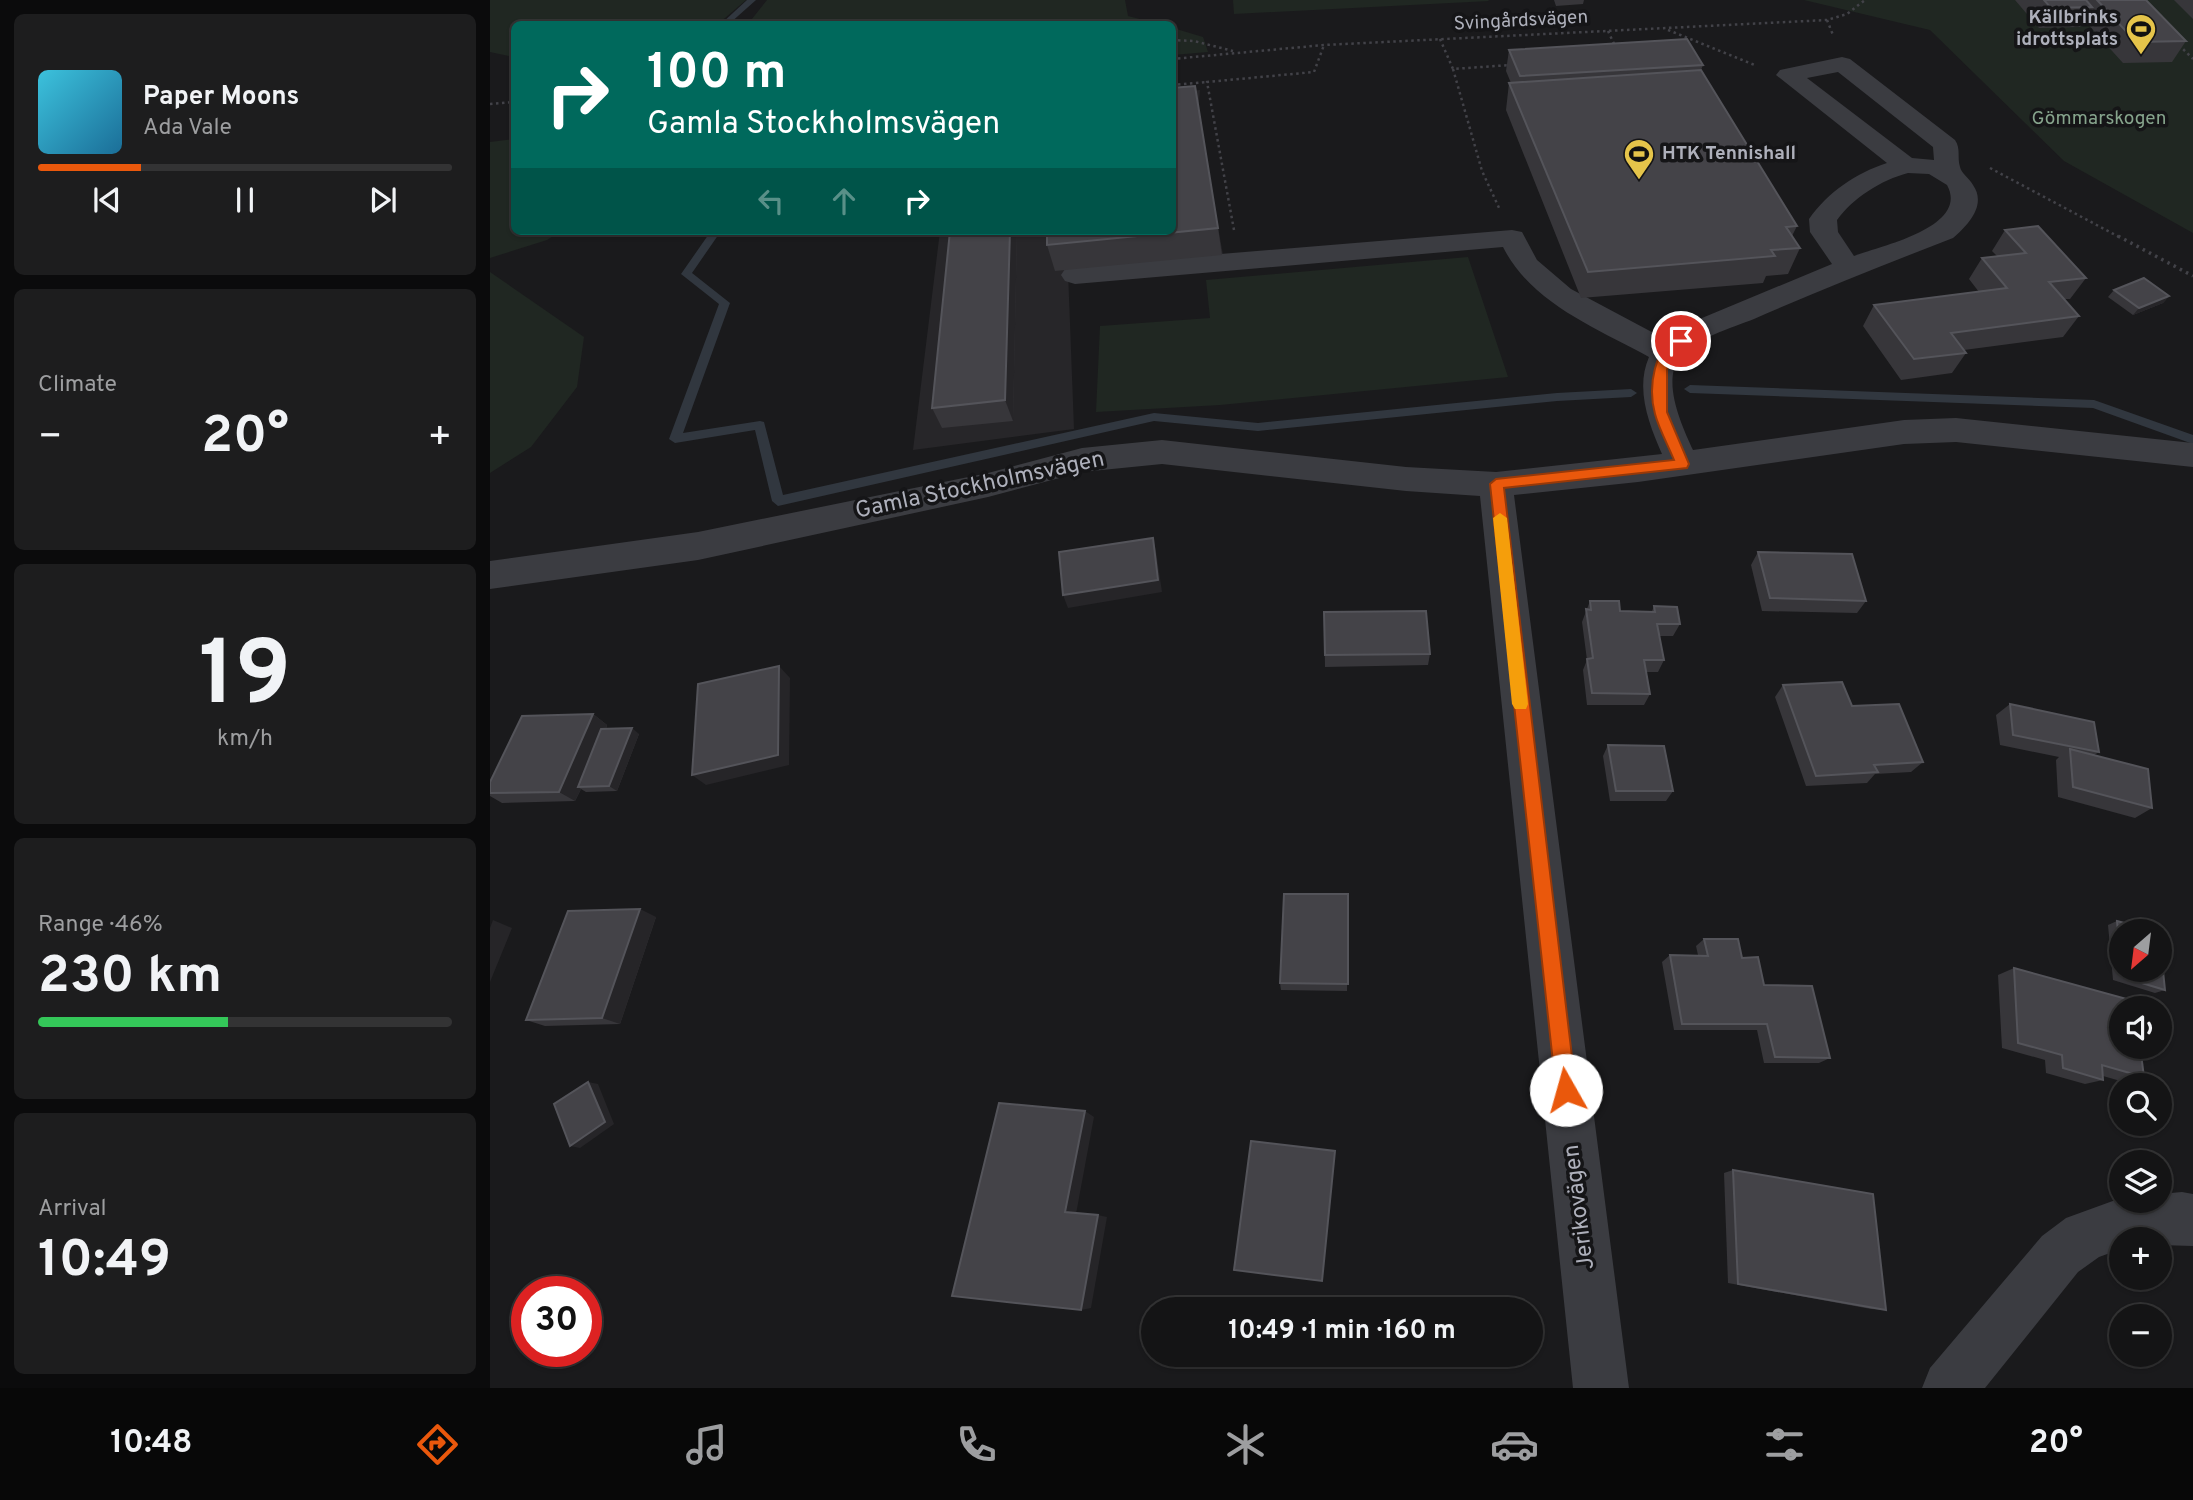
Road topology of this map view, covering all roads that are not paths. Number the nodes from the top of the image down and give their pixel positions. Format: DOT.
graph roads {
  1 [pos="1946,159"];
  2 [pos="1906,165"];
  3 [pos="1848,268"];
  4 [pos="1075,275"];
  5 [pos="1666,353"];
  6 [pos="2193,455"];
  7 [pos="1682,464"];
  8 [pos="1496,484"];
  9 [pos="490,575"];
  10 [pos="2193,1220"];
  11 [pos="1601,1388"];
  12 [pos="1950,1388"];
  1 -- 2 [label="street"];
  1 -- 2 [label="street"];
  1 -- 3 [label="street"];
  2 -- 3 [label="street"];
  3 -- 5 [label="street"];
  4 -- 5 [label="street"];
  5 -- 7 [label="street"];
  6 -- 7 [label="street, Gamla Stockholmsvägen"];
  7 -- 8 [label="street, Gamla Stockholmsvägen"];
  8 -- 9 [label="street, Gamla Stockholmsvägen"];
  8 -- 11 [label="street, Jerikovägen"];
  10 -- 12 [label="street"];
}
